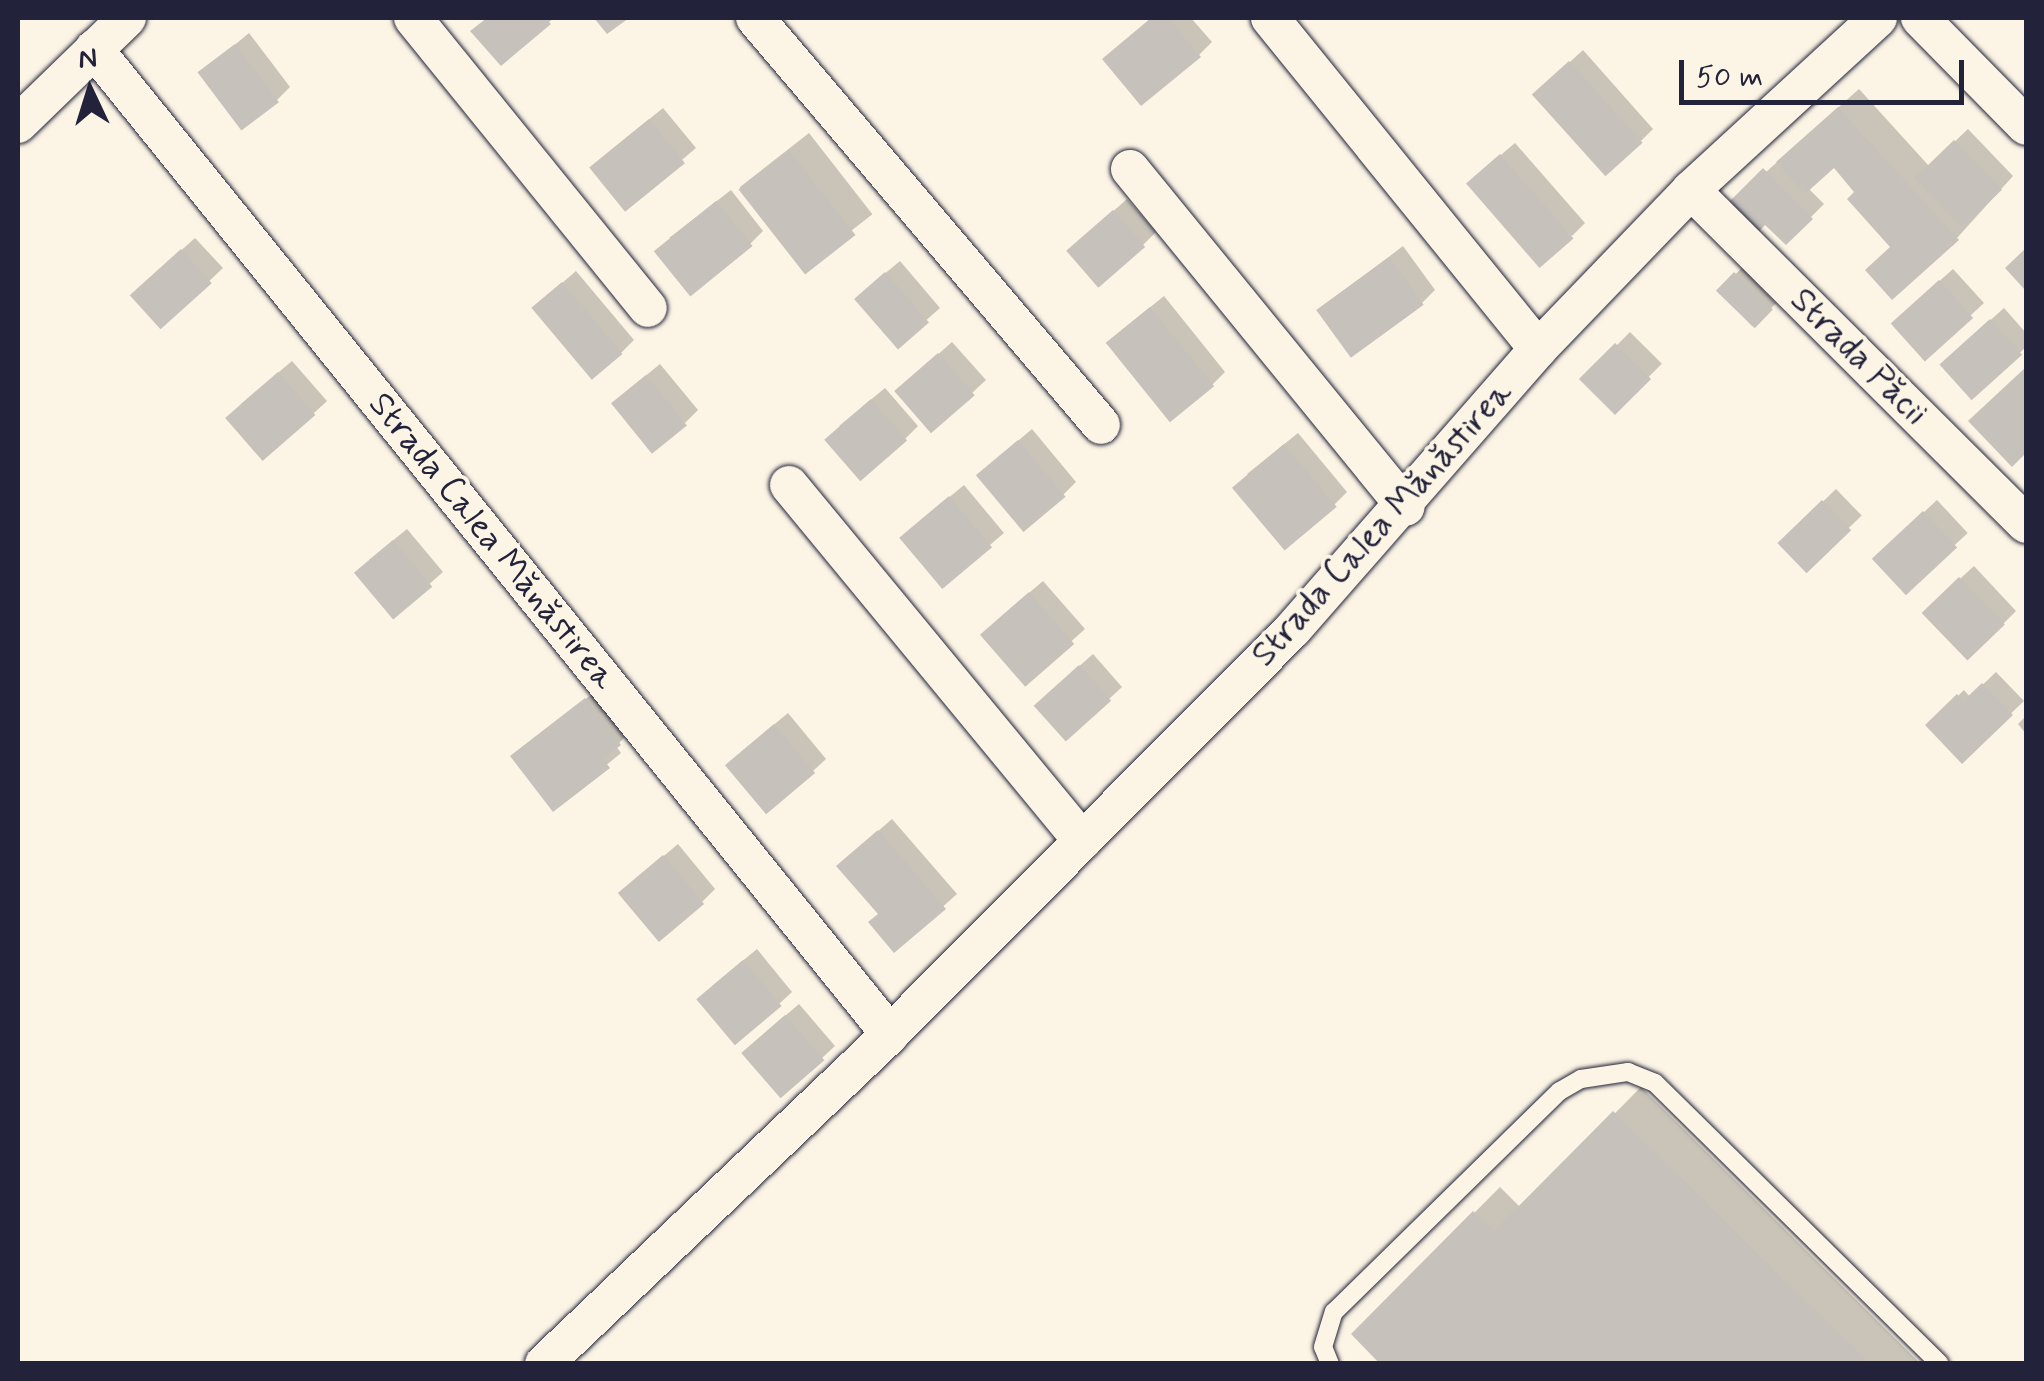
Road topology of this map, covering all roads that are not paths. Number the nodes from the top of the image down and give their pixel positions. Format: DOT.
graph roads {
  1 [pos="126,18"];
  2 [pos="414,18"];
  3 [pos="755,18"];
  4 [pos="1270,18"];
  5 [pos="1878,18"];
  6 [pos="1920,18"];
  7 [pos="94,49"];
  8 [pos="18,124"];
  9 [pos="2026,126"];
  10 [pos="1130,170"];
  11 [pos="1691,190"];
  12 [pos="648,308"];
  13 [pos="1538,349"];
  14 [pos="1101,425"];
  15 [pos="789,486"];
  16 [pos="1406,507"];
  17 [pos="2026,524"];
  18 [pos="1082,841"];
  19 [pos="890,1034"];
  20 [pos="544,1364"];
  21 [pos="1330,1364"];
  22 [pos="1940,1364"];
  1 -- 7 [label="street"];
  2 -- 12 [label="street"];
  3 -- 14 [label="street"];
  4 -- 13 [label="street"];
  5 -- 11 [label="street, Strada Calea Mănăstirea"];
  6 -- 9 [label="street"];
  7 -- 8 [label="street"];
  7 -- 19 [label="street, Strada Calea Mănăstirea"];
  10 -- 16 [label="street"];
  11 -- 13 [label="street, Strada Calea Mănăstirea"];
  11 -- 17 [label="street, Strada Păcii"];
  13 -- 16 [label="street, Strada Calea Mănăstirea"];
  15 -- 18 [label="street"];
  16 -- 18 [label="street, Strada Calea Mănăstirea"];
  18 -- 19 [label="street, Strada Calea Mănăstirea"];
  19 -- 20 [label="street, Strada Calea Mănăstirea"];
  21 -- 22 [label="lane"];
}
